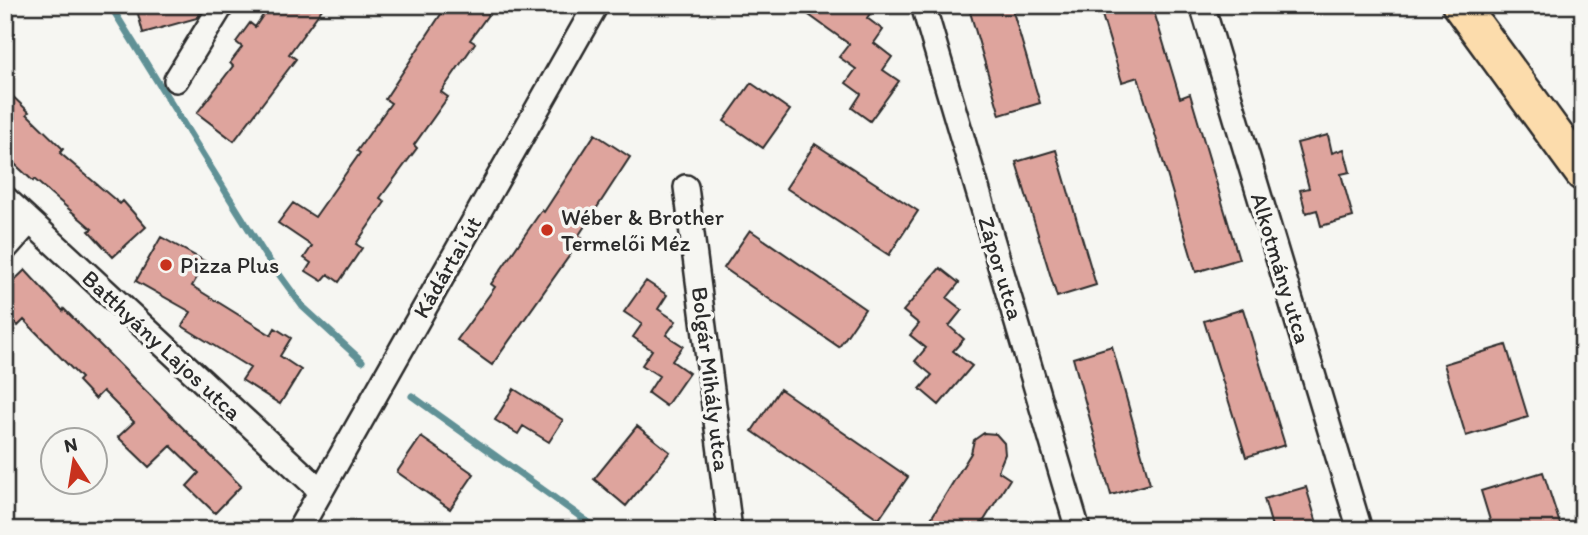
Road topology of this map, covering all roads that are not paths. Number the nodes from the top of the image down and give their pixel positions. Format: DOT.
graph roads {
  1 [pos="222,5"];
  2 [pos="596,5"];
  3 [pos="923,5"];
  4 [pos="1202,5"];
  5 [pos="1460,5"];
  6 [pos="176,80"];
  7 [pos="1583,173"];
  8 [pos="687,187"];
  9 [pos="5,198"];
  10 [pos="29,222"];
  11 [pos="5,249"];
  12 [pos="320,490"];
  13 [pos="299,530"];
  14 [pos="730,530"];
  15 [pos="1078,530"];
  16 [pos="1360,530"];
  1 -- 6 [label="street"];
  2 -- 12 [label="street, Kádártai út"];
  3 -- 15 [label="street, Zápor utca"];
  4 -- 16 [label="street, Alkotmány utca"];
  5 -- 7 [label="main road"];
  8 -- 14 [label="street, Bolgár Mihály utca"];
  9 -- 10 [label="street, Batthyány Lajos utca"];
  10 -- 11 [label="street"];
  10 -- 12 [label="street, Batthyány Lajos utca"];
  12 -- 13 [label="street, Kádártai út"];
}
